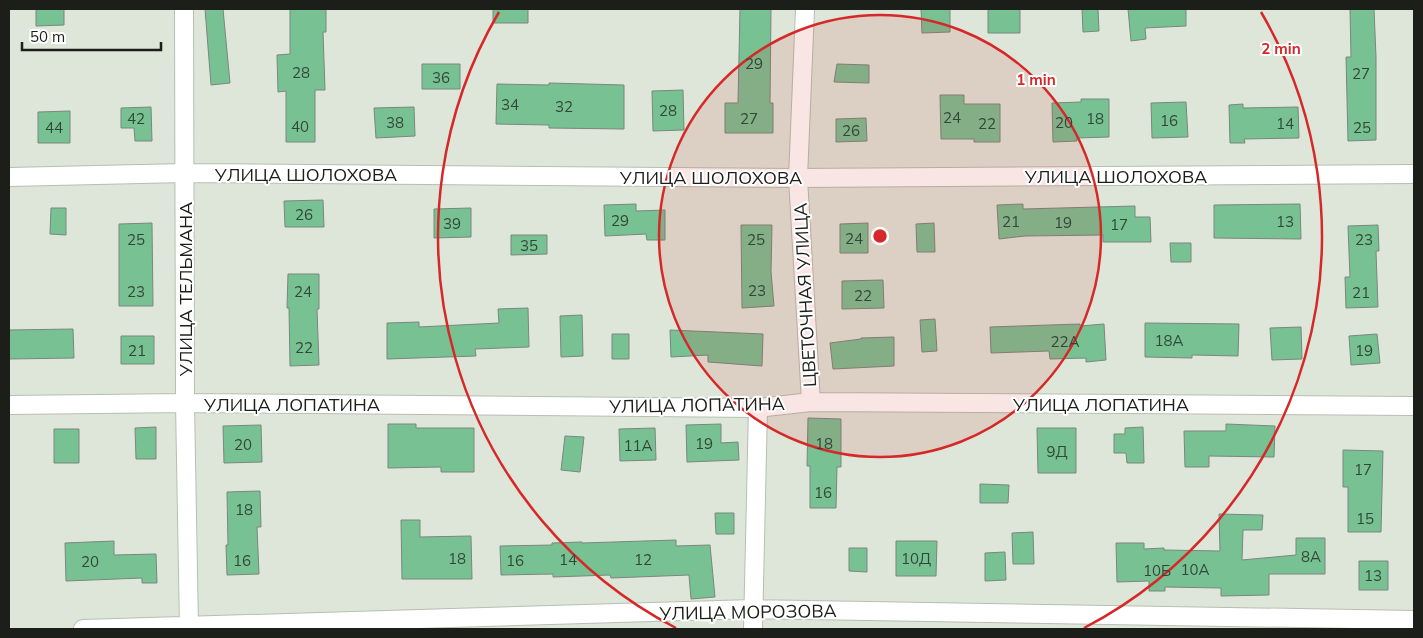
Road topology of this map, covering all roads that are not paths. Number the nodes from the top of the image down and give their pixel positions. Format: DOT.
graph roads {
  1 [pos="184,9"];
  2 [pos="805,9"];
  3 [pos="185,173"];
  4 [pos="1414,174"];
  5 [pos="9,177"];
  6 [pos="798,178"];
  7 [pos="811,402"];
  8 [pos="186,403"];
  9 [pos="9,405"];
  10 [pos="1414,406"];
  11 [pos="758,408"];
  12 [pos="753,609"];
  13 [pos="1414,620"];
  14 [pos="189,628"];
  15 [pos="82,629"];
  16 [pos="753,629"];
  1 -- 3 [label="street, УЛИЦА ТЕЛЬМАНА"];
  2 -- 6 [label="street, ЦВЕТОЧНАЯ УЛИЦА"];
  3 -- 5 [label="street, УЛИЦА ШОЛОХОВА"];
  3 -- 6 [label="street, УЛИЦА ШОЛОХОВА"];
  3 -- 8 [label="street, УЛИЦА ТЕЛЬМАНА"];
  4 -- 6 [label="street, УЛИЦА ШОЛОХОВА"];
  6 -- 7 [label="street, ЦВЕТОЧНАЯ УЛИЦА"];
  7 -- 10 [label="street, УЛИЦА ЛОПАТИНА"];
  7 -- 11 [label="street, УЛИЦА ЛОПАТИНА"];
  8 -- 9 [label="street, УЛИЦА ЛОПАТИНА"];
  8 -- 11 [label="street, УЛИЦА ЛОПАТИНА"];
  8 -- 14 [label="street, УЛИЦА ТЕЛЬМАНА"];
  11 -- 12 [label="street"];
  12 -- 13 [label="street, УЛИЦА МОРОЗОВА"];
  12 -- 14 [label="street, УЛИЦА МОРОЗОВА"];
  12 -- 16 [label="street"];
  14 -- 15 [label="street, УЛИЦА МОРОЗОВА"];
}
